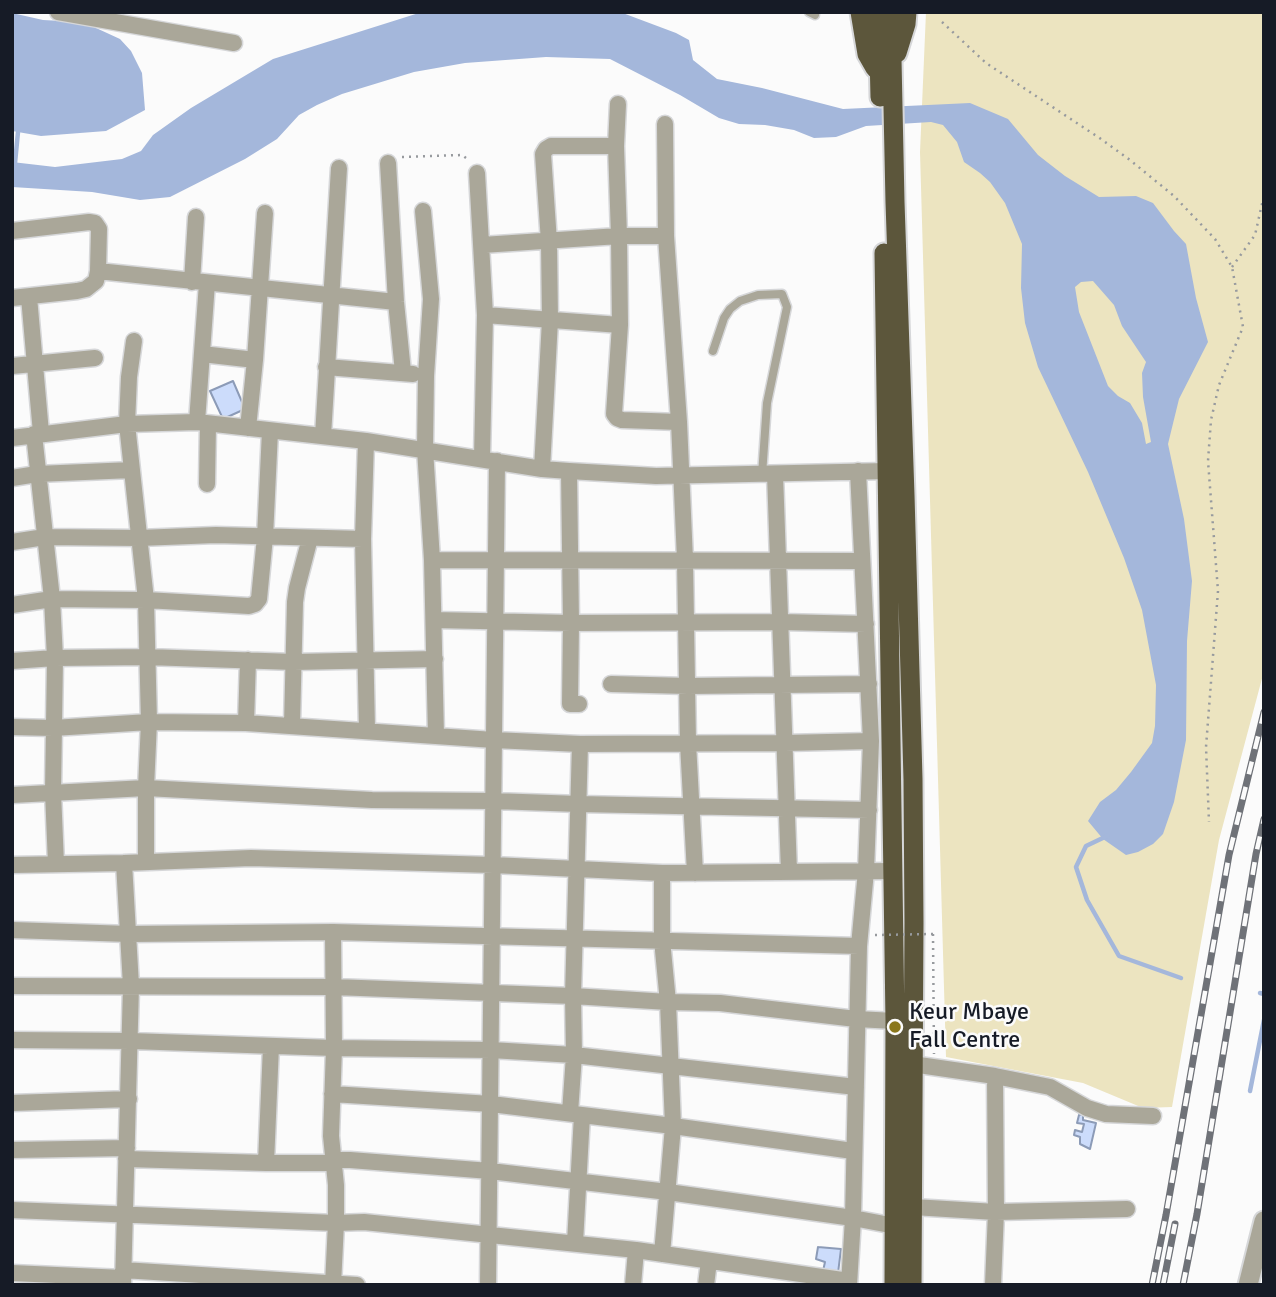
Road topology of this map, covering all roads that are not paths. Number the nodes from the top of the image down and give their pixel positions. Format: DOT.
graph roads {
  1 [pos="58,12"];
  2 [pos="860,12"];
  3 [pos="878,12"];
  4 [pos="891,12"];
  5 [pos="907,12"];
  6 [pos="234,43"];
  7 [pos="886,71"];
  8 [pos="618,104"];
  9 [pos="665,124"];
  10 [pos="887,130"];
  11 [pos="616,146"];
  12 [pos="388,163"];
  13 [pos="339,168"];
  14 [pos="477,173"];
  15 [pos="423,211"];
  16 [pos="265,213"];
  17 [pos="196,217"];
  18 [pos="12,231"];
  19 [pos="619,236"];
  20 [pos="666,236"];
  21 [pos="548,242"];
  22 [pos="482,246"];
  23 [pos="98,271"];
  24 [pos="200,282"];
  25 [pos="260,287"];
  26 [pos="330,296"];
  27 [pos="29,297"];
  28 [pos="12,298"];
  29 [pos="396,302"];
  30 [pos="485,315"];
  31 [pos="550,320"];
  32 [pos="620,325"];
  33 [pos="134,341"];
  34 [pos="713,351"];
  35 [pos="202,354"];
  36 [pos="96,358"];
  37 [pos="255,360"];
  38 [pos="35,364"];
  39 [pos="12,366"];
  40 [pos="326,367"];
  41 [pos="403,372"];
  42 [pos="426,376"];
  43 [pos="679,422"];
  44 [pos="203,423"];
  45 [pos="127,424"];
  46 [pos="248,428"];
  47 [pos="270,431"];
  48 [pos="37,434"];
  49 [pos="323,436"];
  50 [pos="12,438"];
  51 [pos="366,441"];
  52 [pos="425,449"];
  53 [pos="490,460"];
  54 [pos="542,469"];
  55 [pos="132,470"];
  56 [pos="569,471"];
  57 [pos="858,471"];
  58 [pos="887,471"];
  59 [pos="37,474"];
  60 [pos="769,475"];
  61 [pos="681,476"];
  62 [pos="12,478"];
  63 [pos="207,484"];
  64 [pos="44,537"];
  65 [pos="265,537"];
  66 [pos="139,538"];
  67 [pos="310,538"];
  68 [pos="363,539"];
  69 [pos="12,542"];
  70 [pos="496,559"];
  71 [pos="432,560"];
  72 [pos="570,560"];
  73 [pos="685,560"];
  74 [pos="778,560"];
  75 [pos="862,561"];
  76 [pos="52,599"];
  77 [pos="146,600"];
  78 [pos="12,605"];
  79 [pos="434,620"];
  80 [pos="496,621"];
  81 [pos="780,622"];
  82 [pos="687,623"];
  83 [pos="571,624"];
  84 [pos="866,624"];
  85 [pos="147,657"];
  86 [pos="55,659"];
  87 [pos="435,659"];
  88 [pos="248,660"];
  89 [pos="365,660"];
  90 [pos="12,661"];
  91 [pos="294,662"];
  92 [pos="611,684"];
  93 [pos="869,684"];
  94 [pos="783,685"];
  95 [pos="688,686"];
  96 [pos="579,704"];
  97 [pos="149,722"];
  98 [pos="246,723"];
  99 [pos="292,725"];
  100 [pos="12,727"];
  101 [pos="53,728"];
  102 [pos="367,730"];
  103 [pos="436,736"];
  104 [pos="494,740"];
  105 [pos="871,741"];
  106 [pos="688,743"];
  107 [pos="785,743"];
  108 [pos="580,744"];
  109 [pos="146,788"];
  110 [pos="53,792"];
  111 [pos="12,795"];
  112 [pos="494,801"];
  113 [pos="579,804"];
  114 [pos="691,807"];
  115 [pos="787,807"];
  116 [pos="869,810"];
  117 [pos="146,862"];
  118 [pos="124,863"];
  119 [pos="56,864"];
  120 [pos="12,865"];
  121 [pos="493,865"];
  122 [pos="577,870"];
  123 [pos="866,871"];
  124 [pos="892,871"];
  125 [pos="789,872"];
  126 [pos="662,873"];
  127 [pos="695,873"];
  128 [pos="12,930"];
  129 [pos="333,932"];
  130 [pos="129,934"];
  131 [pos="492,936"];
  132 [pos="575,938"];
  133 [pos="662,940"];
  134 [pos="859,946"];
  135 [pos="12,986"];
  136 [pos="131,986"];
  137 [pos="334,988"];
  138 [pos="492,994"];
  139 [pos="573,996"];
  140 [pos="668,1002"];
  141 [pos="856,1019"];
  142 [pos="895,1021"];
  143 [pos="12,1040"];
  144 [pos="131,1041"];
  145 [pos="271,1046"];
  146 [pos="334,1048"];
  147 [pos="491,1050"];
  148 [pos="574,1055"];
  149 [pos="912,1064"];
  150 [pos="670,1065"];
  151 [pos="995,1076"];
  152 [pos="856,1087"];
  153 [pos="332,1094"];
  154 [pos="128,1099"];
  155 [pos="12,1103"];
  156 [pos="491,1104"];
  157 [pos="576,1114"];
  158 [pos="1153,1116"];
  159 [pos="673,1126"];
  160 [pos="12,1150"];
  161 [pos="853,1151"];
  162 [pos="126,1154"];
  163 [pos="267,1163"];
  164 [pos="332,1163"];
  165 [pos="490,1171"];
  166 [pos="578,1181"];
  167 [pos="668,1192"];
  168 [pos="913,1207"];
  169 [pos="1127,1209"];
  170 [pos="12,1210"];
  171 [pos="996,1212"];
  172 [pos="125,1215"];
  173 [pos="853,1218"];
  174 [pos="1264,1221"];
  175 [pos="336,1223"];
  176 [pos="895,1226"];
  177 [pos="489,1233"];
  178 [pos="575,1243"];
  179 [pos="636,1250"];
  180 [pos="662,1254"];
  181 [pos="709,1261"];
  182 [pos="12,1273"];
  183 [pos="123,1277"];
  184 [pos="849,1283"];
  185 [pos="333,1284"];
  186 [pos="357,1285"];
  187 [pos="488,1285"];
  188 [pos="633,1285"];
  189 [pos="706,1285"];
  190 [pos="894,1285"];
  191 [pos="912,1285"];
  192 [pos="993,1285"];
  193 [pos="1248,1285"];
  1 -- 6 [label="street"];
  2 -- 7 [label="highway"];
  3 -- 7 [label="highway"];
  4 -- 7 [label="highway"];
  5 -- 7 [label="highway"];
  7 -- 10 [label="highway"];
  8 -- 11 [label="street"];
  9 -- 20 [label="street"];
  10 -- 58 [label="highway"];
  10 -- 149 [label="highway"];
  11 -- 19 [label="street"];
  11 -- 21 [label="street"];
  12 -- 29 [label="street"];
  13 -- 26 [label="street"];
  14 -- 22 [label="street"];
  15 -- 42 [label="street"];
  16 -- 25 [label="street"];
  17 -- 24 [label="street"];
  18 -- 23 [label="street"];
  19 -- 20 [label="street"];
  19 -- 21 [label="street"];
  19 -- 32 [label="street"];
  20 -- 43 [label="street"];
  21 -- 22 [label="street"];
  21 -- 31 [label="street"];
  22 -- 30 [label="street"];
  23 -- 24 [label="street"];
  23 -- 27 [label="street"];
  24 -- 25 [label="street"];
  24 -- 35 [label="street"];
  25 -- 26 [label="street"];
  25 -- 37 [label="street"];
  26 -- 29 [label="street"];
  26 -- 40 [label="street"];
  27 -- 28 [label="street"];
  27 -- 38 [label="street"];
  29 -- 41 [label="street"];
  30 -- 31 [label="street"];
  30 -- 53 [label="street"];
  31 -- 32 [label="street"];
  31 -- 54 [label="street"];
  32 -- 43 [label="street"];
  33 -- 45 [label="street"];
  34 -- 60 [label="lane"];
  35 -- 37 [label="street"];
  35 -- 44 [label="street"];
  36 -- 38 [label="street"];
  37 -- 46 [label="street"];
  38 -- 39 [label="street"];
  38 -- 48 [label="street"];
  40 -- 41 [label="street"];
  40 -- 49 [label="street"];
  41 -- 42 [label="street"];
  42 -- 52 [label="street"];
  43 -- 61 [label="street"];
  44 -- 45 [label="street"];
  44 -- 46 [label="street"];
  44 -- 63 [label="street"];
  45 -- 48 [label="street"];
  45 -- 55 [label="street"];
  46 -- 47 [label="street"];
  47 -- 49 [label="street"];
  47 -- 65 [label="street"];
  48 -- 50 [label="street"];
  48 -- 59 [label="street"];
  49 -- 51 [label="street"];
  51 -- 52 [label="street"];
  51 -- 68 [label="street"];
  52 -- 53 [label="street"];
  52 -- 71 [label="street"];
  53 -- 54 [label="street"];
  53 -- 70 [label="street"];
  54 -- 56 [label="street"];
  55 -- 59 [label="street"];
  55 -- 66 [label="street"];
  56 -- 61 [label="street"];
  56 -- 72 [label="street"];
  57 -- 58 [label="street"];
  57 -- 60 [label="street"];
  57 -- 75 [label="street"];
  58 -- 124 [label="highway"];
  59 -- 62 [label="street"];
  59 -- 64 [label="street"];
  60 -- 61 [label="street"];
  60 -- 74 [label="street"];
  61 -- 73 [label="street"];
  64 -- 66 [label="street"];
  64 -- 69 [label="street"];
  64 -- 76 [label="street"];
  65 -- 66 [label="street"];
  65 -- 67 [label="street"];
  65 -- 77 [label="street"];
  66 -- 77 [label="street"];
  67 -- 68 [label="street"];
  67 -- 91 [label="street"];
  68 -- 89 [label="street"];
  70 -- 71 [label="street"];
  70 -- 72 [label="street"];
  70 -- 80 [label="street"];
  71 -- 79 [label="street"];
  72 -- 73 [label="street"];
  72 -- 83 [label="street"];
  73 -- 74 [label="street"];
  73 -- 82 [label="street"];
  74 -- 75 [label="street"];
  74 -- 81 [label="street"];
  75 -- 84 [label="street"];
  76 -- 77 [label="street"];
  76 -- 78 [label="street"];
  76 -- 86 [label="street"];
  77 -- 85 [label="street"];
  79 -- 80 [label="street"];
  79 -- 87 [label="street"];
  80 -- 83 [label="street"];
  80 -- 104 [label="street"];
  81 -- 82 [label="street"];
  81 -- 84 [label="street"];
  81 -- 94 [label="street"];
  82 -- 83 [label="street"];
  82 -- 95 [label="street"];
  83 -- 96 [label="street"];
  84 -- 93 [label="street"];
  85 -- 86 [label="street"];
  85 -- 88 [label="street"];
  85 -- 97 [label="street"];
  86 -- 90 [label="street"];
  86 -- 101 [label="street"];
  87 -- 89 [label="street"];
  87 -- 103 [label="street"];
  88 -- 91 [label="street"];
  88 -- 98 [label="street"];
  89 -- 91 [label="street"];
  89 -- 102 [label="street"];
  91 -- 99 [label="street"];
  92 -- 95 [label="street"];
  93 -- 94 [label="street"];
  93 -- 105 [label="street"];
  94 -- 95 [label="street"];
  94 -- 107 [label="street"];
  95 -- 106 [label="street"];
  97 -- 98 [label="street"];
  97 -- 101 [label="street"];
  97 -- 109 [label="street"];
  98 -- 99 [label="street"];
  99 -- 102 [label="street"];
  100 -- 101 [label="street"];
  101 -- 110 [label="street"];
  102 -- 103 [label="street"];
  103 -- 104 [label="street"];
  104 -- 108 [label="street"];
  104 -- 112 [label="street"];
  105 -- 107 [label="street"];
  105 -- 116 [label="street"];
  106 -- 107 [label="street"];
  106 -- 108 [label="street"];
  106 -- 114 [label="street"];
  107 -- 115 [label="street"];
  108 -- 113 [label="street"];
  109 -- 110 [label="street"];
  109 -- 112 [label="street"];
  109 -- 117 [label="street"];
  110 -- 111 [label="street"];
  110 -- 119 [label="street"];
  112 -- 113 [label="street"];
  112 -- 121 [label="street"];
  113 -- 114 [label="street"];
  113 -- 122 [label="street"];
  114 -- 115 [label="street"];
  114 -- 127 [label="street"];
  115 -- 116 [label="street"];
  115 -- 125 [label="street"];
  116 -- 123 [label="street"];
  117 -- 118 [label="street"];
  117 -- 121 [label="street"];
  118 -- 119 [label="street"];
  118 -- 130 [label="street"];
  119 -- 120 [label="street"];
  121 -- 122 [label="street"];
  121 -- 131 [label="street"];
  122 -- 126 [label="street"];
  122 -- 132 [label="street"];
  123 -- 124 [label="street"];
  123 -- 125 [label="street"];
  123 -- 134 [label="street"];
  124 -- 142 [label="highway"];
  125 -- 127 [label="street"];
  126 -- 127 [label="street"];
  126 -- 133 [label="street"];
  128 -- 130 [label="street"];
  129 -- 130 [label="street"];
  129 -- 131 [label="street"];
  129 -- 137 [label="street"];
  130 -- 136 [label="street"];
  131 -- 132 [label="street"];
  131 -- 138 [label="street"];
  132 -- 133 [label="street"];
  132 -- 139 [label="street"];
  133 -- 134 [label="street"];
  133 -- 140 [label="street"];
  134 -- 141 [label="street"];
  135 -- 136 [label="street"];
  136 -- 137 [label="street"];
  136 -- 144 [label="street"];
  137 -- 138 [label="street"];
  137 -- 146 [label="street"];
  138 -- 139 [label="street"];
  138 -- 147 [label="street"];
  139 -- 140 [label="street"];
  139 -- 148 [label="street"];
  140 -- 141 [label="street"];
  140 -- 150 [label="street"];
  141 -- 142 [label="street"];
  141 -- 152 [label="street"];
  142 -- 176 [label="highway"];
  143 -- 144 [label="street"];
  144 -- 145 [label="street"];
  144 -- 154 [label="street"];
  145 -- 146 [label="street"];
  145 -- 163 [label="street"];
  146 -- 147 [label="street"];
  146 -- 153 [label="street"];
  147 -- 148 [label="street"];
  147 -- 156 [label="street"];
  148 -- 150 [label="street"];
  148 -- 157 [label="street"];
  149 -- 151 [label="street"];
  149 -- 168 [label="highway"];
  150 -- 152 [label="street"];
  150 -- 159 [label="street"];
  151 -- 158 [label="street"];
  151 -- 171 [label="street"];
  152 -- 161 [label="street"];
  153 -- 156 [label="street"];
  153 -- 164 [label="street"];
  154 -- 155 [label="street"];
  154 -- 162 [label="street"];
  156 -- 157 [label="street"];
  156 -- 165 [label="street"];
  157 -- 159 [label="street"];
  157 -- 166 [label="street"];
  159 -- 161 [label="street"];
  159 -- 167 [label="street"];
  160 -- 162 [label="street"];
  161 -- 173 [label="street"];
  162 -- 163 [label="street"];
  162 -- 172 [label="street"];
  163 -- 164 [label="street"];
  164 -- 165 [label="street"];
  164 -- 175 [label="street"];
  165 -- 166 [label="street"];
  165 -- 177 [label="street"];
  166 -- 167 [label="street"];
  166 -- 178 [label="street"];
  167 -- 173 [label="street"];
  167 -- 180 [label="street"];
  168 -- 171 [label="street"];
  168 -- 191 [label="highway"];
  169 -- 171 [label="street"];
  170 -- 172 [label="street"];
  171 -- 192 [label="street"];
  172 -- 175 [label="street"];
  172 -- 183 [label="street"];
  173 -- 176 [label="street"];
  173 -- 184 [label="street"];
  174 -- 193 [label="street"];
  175 -- 177 [label="street"];
  175 -- 185 [label="street"];
  176 -- 190 [label="highway"];
  177 -- 178 [label="street"];
  177 -- 187 [label="street"];
  178 -- 179 [label="street"];
  179 -- 180 [label="street"];
  179 -- 188 [label="street"];
  180 -- 181 [label="street"];
  181 -- 184 [label="street"];
  181 -- 189 [label="street"];
  182 -- 183 [label="street"];
  183 -- 185 [label="street"];
  185 -- 186 [label="street"];
}
